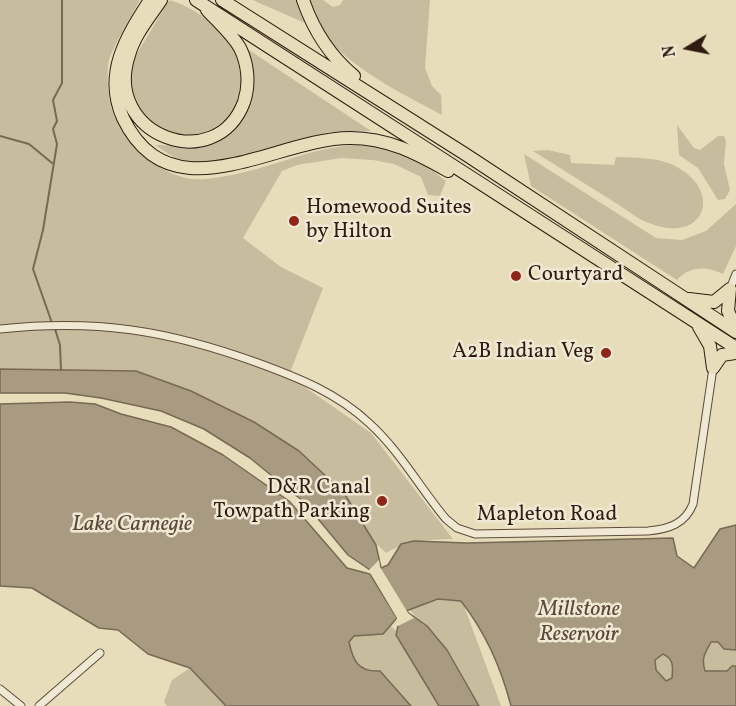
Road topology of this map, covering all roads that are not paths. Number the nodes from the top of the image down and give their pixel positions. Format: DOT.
graph roads {
  1 [pos="197,0"];
  2 [pos="222,0"];
  3 [pos="303,0"];
  4 [pos="157,1"];
  5 [pos="374,95"];
  6 [pos="461,172"];
  7 [pos="736,274"];
  8 [pos="730,289"];
  9 [pos="677,296"];
  10 [pos="696,324"];
  11 [pos="0,329"];
  12 [pos="736,330"];
  13 [pos="736,348"];
  14 [pos="736,353"];
  15 [pos="713,368"];
  16 [pos="100,653"];
  17 [pos="0,689"];
  18 [pos="21,706"];
  19 [pos="39,706"];
  1 -- 4 [label="highway"];
  1 -- 6 [label="highway"];
  2 -- 5 [label="highway"];
  3 -- 5 [label="highway"];
  4 -- 6 [label="highway"];
  5 -- 9 [label="highway"];
  6 -- 10 [label="highway"];
  7 -- 8 [label="street"];
  8 -- 9 [label="highway"];
  8 -- 12 [label="highway"];
  9 -- 12 [label="highway"];
  10 -- 13 [label="highway"];
  10 -- 15 [label="highway"];
  11 -- 15 [label="street, Mapleton Road"];
  14 -- 15 [label="highway"];
  16 -- 19 [label="street"];
  17 -- 18 [label="street"];
}
